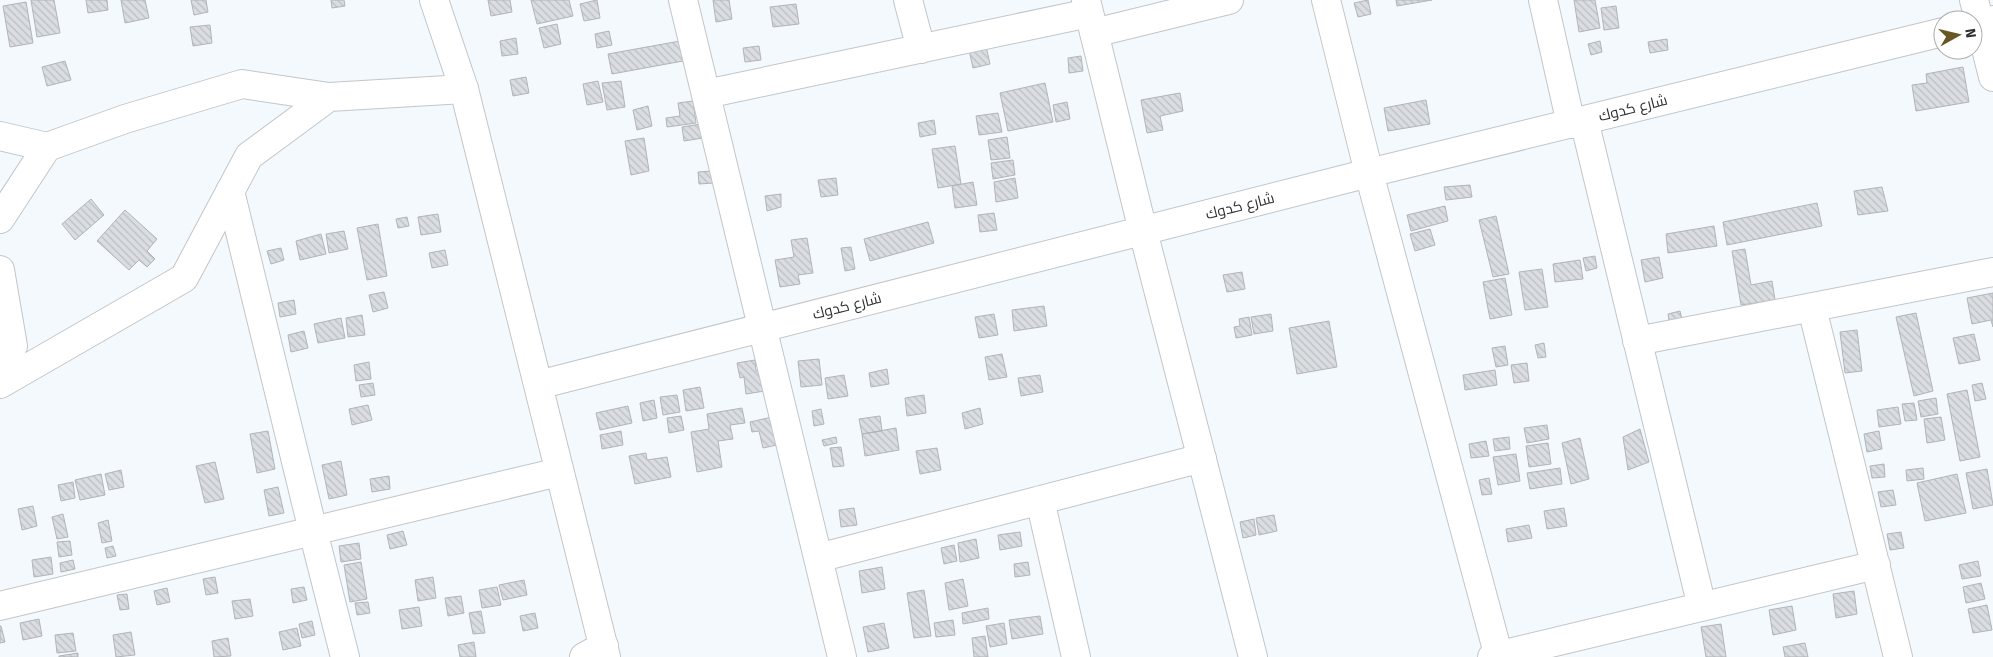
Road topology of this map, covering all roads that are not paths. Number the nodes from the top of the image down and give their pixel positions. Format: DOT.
graph roads {
  1 [pos="434,0"];
  2 [pos="683,0"];
  3 [pos="908,0"];
  4 [pos="1229,0"];
  5 [pos="1326,0"];
  6 [pos="1543,0"];
  7 [pos="1090,15"];
  8 [pos="1983,31"];
  9 [pos="1933,34"];
  10 [pos="921,49"];
  11 [pos="1993,77"];
  12 [pos="464,90"];
  13 [pos="706,94"];
  14 [pos="329,97"];
  15 [pos="1577,122"];
  16 [pos="0,136"];
  17 [pos="47,147"];
  18 [pos="1369,173"];
  19 [pos="230,191"];
  20 [pos="0,219"];
  21 [pos="1143,231"];
  22 [pos="0,270"];
  23 [pos="1993,272"];
  24 [pos="1812,308"];
  25 [pos="762,328"];
  26 [pos="1637,341"];
  27 [pos="0,368"];
  28 [pos="0,384"];
  29 [pos="538,385"];
  30 [pos="1202,458"];
  31 [pos="559,472"];
  32 [pos="1040,500"];
  33 [pos="312,531"];
  34 [pos="818,558"];
  35 [pos="1876,565"];
  36 [pos="0,606"];
  37 [pos="1702,607"];
  38 [pos="598,653"];
  39 [pos="1497,656"];
  40 [pos="345,657"];
  41 [pos="842,657"];
  42 [pos="1076,657"];
  43 [pos="1253,657"];
  44 [pos="1898,657"];
  1 -- 12 [label="street"];
  2 -- 13 [label="street"];
  3 -- 10 [label="street"];
  4 -- 7 [label="street"];
  5 -- 18 [label="street"];
  6 -- 15 [label="street"];
  7 -- 10 [label="street"];
  7 -- 21 [label="street"];
  8 -- 11 [label="street"];
  9 -- 15 [label="street, شارع كدوك"];
  10 -- 13 [label="street"];
  12 -- 14 [label="street"];
  12 -- 29 [label="street"];
  13 -- 25 [label="street"];
  14 -- 17 [label="street"];
  14 -- 19 [label="street"];
  15 -- 18 [label="street, شارع كدوك"];
  15 -- 26 [label="street"];
  16 -- 17 [label="street"];
  17 -- 20 [label="street"];
  18 -- 21 [label="street, شارع كدوك"];
  18 -- 39 [label="street"];
  19 -- 28 [label="street"];
  19 -- 33 [label="street"];
  21 -- 25 [label="street, شارع كدوك"];
  21 -- 30 [label="street"];
  22 -- 27 [label="street"];
  23 -- 24 [label="street"];
  24 -- 26 [label="street"];
  24 -- 35 [label="street"];
  25 -- 29 [label="street, شارع كدوك"];
  25 -- 34 [label="street"];
  26 -- 37 [label="street"];
  29 -- 31 [label="street"];
  30 -- 32 [label="street"];
  30 -- 43 [label="street"];
  31 -- 33 [label="street"];
  31 -- 38 [label="street"];
  32 -- 34 [label="street"];
  32 -- 42 [label="street"];
  33 -- 36 [label="street"];
  33 -- 40 [label="street"];
  34 -- 41 [label="street"];
  35 -- 37 [label="street"];
  35 -- 44 [label="street"];
  37 -- 39 [label="street"];
}
